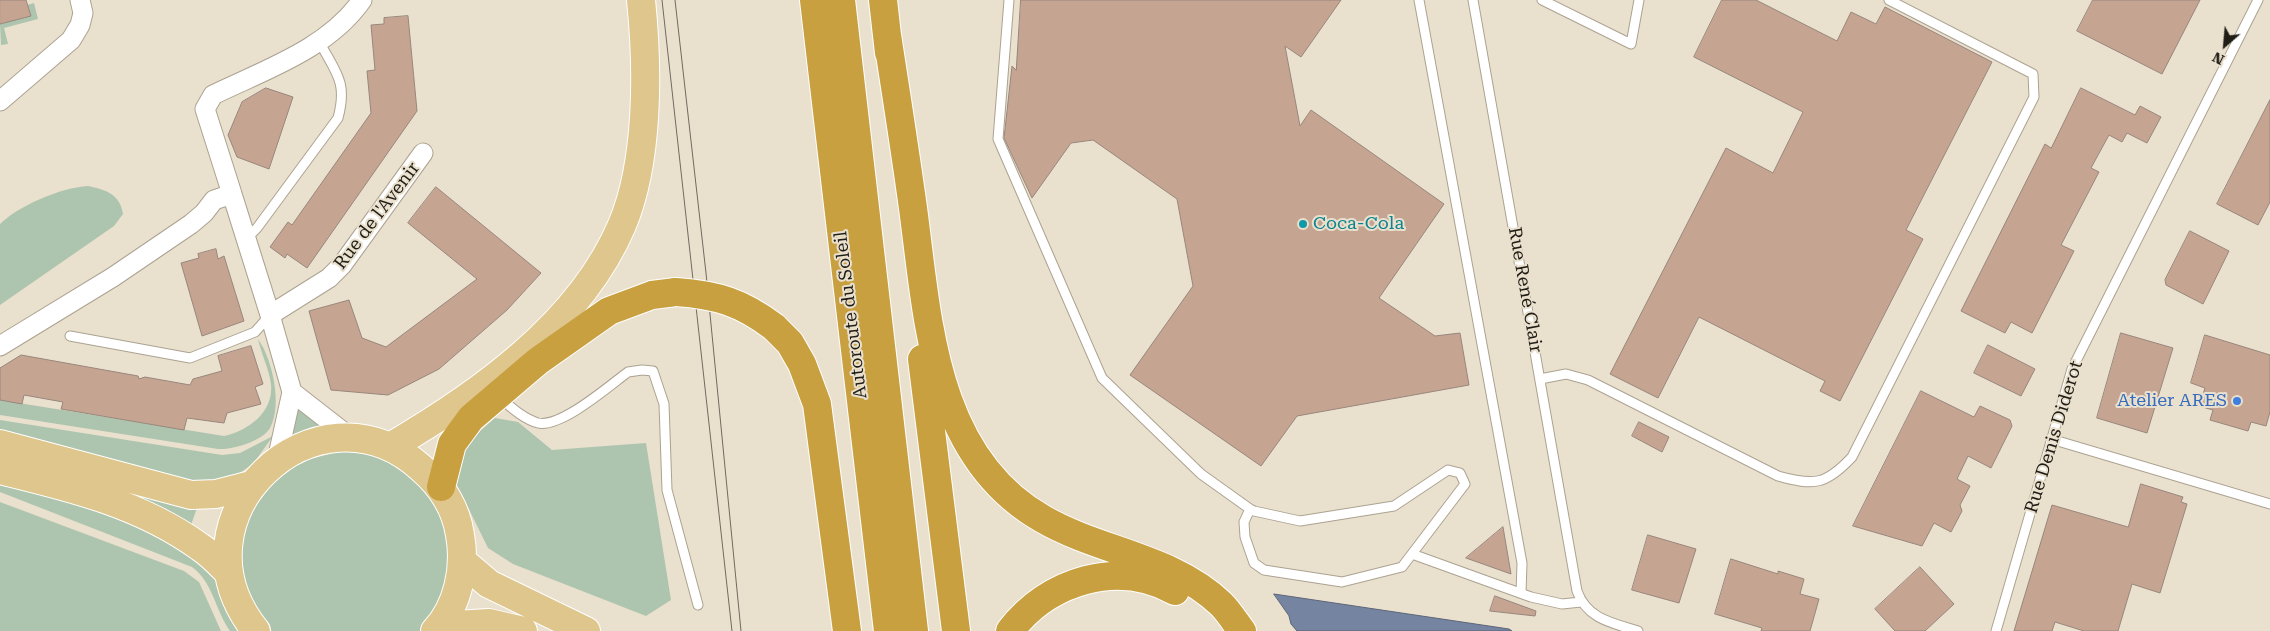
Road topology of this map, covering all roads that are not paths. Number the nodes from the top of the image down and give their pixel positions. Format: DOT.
graph roads {
  1 [pos="80,0"];
  2 [pos="362,0"];
  3 [pos="641,0"];
  4 [pos="814,0"];
  5 [pos="841,0"];
  6 [pos="883,0"];
  7 [pos="1009,0"];
  8 [pos="1419,0"];
  9 [pos="1473,0"];
  10 [pos="1542,0"];
  11 [pos="1889,0"];
  12 [pos="2258,0"];
  13 [pos="1637,1"];
  14 [pos="887,35"];
  15 [pos="318,41"];
  16 [pos="0,101"];
  17 [pos="423,153"];
  18 [pos="232,194"];
  19 [pos="246,239"];
  20 [pos="270,315"];
  21 [pos="70,336"];
  22 [pos="0,346"];
  23 [pos="1540,379"];
  24 [pos="292,392"];
  25 [pos="499,396"];
  26 [pos="352,438"];
  27 [pos="2051,439"];
  28 [pos="0,444"];
  29 [pos="390,447"];
  30 [pos="278,460"];
  31 [pos="0,470"];
  32 [pos="251,485"];
  33 [pos="441,487"];
  34 [pos="2270,504"];
  35 [pos="1250,509"];
  36 [pos="1412,554"];
  37 [pos="462,561"];
  38 [pos="229,573"];
  39 [pos="1521,593"];
  40 [pos="1581,602"];
  41 [pos="698,605"];
  42 [pos="1221,618"];
  43 [pos="437,629"];
  44 [pos="256,631"];
  45 [pos="522,631"];
  46 [pos="586,631"];
  47 [pos="847,631"];
  48 [pos="888,631"];
  49 [pos="914,631"];
  50 [pos="956,631"];
  51 [pos="1010,631"];
  52 [pos="1242,631"];
  53 [pos="1252,631"];
  54 [pos="1638,631"];
  55 [pos="1996,631"];
  1 -- 16 [label="street"];
  2 -- 15 [label="street"];
  3 -- 29 [label="main road"];
  4 -- 48 [label="highway, Autoroute du Soleil"];
  5 -- 49 [label="highway, Autoroute du Soleil"];
  6 -- 14 [label="highway"];
  7 -- 35 [label="lane"];
  8 -- 39 [label="lane"];
  9 -- 23 [label="lane, Rue René Clair"];
  10 -- 13 [label="lane"];
  11 -- 23 [label="lane"];
  12 -- 27 [label="lane, Rue Denis Diderot"];
  14 -- 42 [label="highway"];
  14 -- 50 [label="highway"];
  15 -- 18 [label="street"];
  15 -- 19 [label="lane"];
  17 -- 20 [label="street, Rue de l'Avenir"];
  18 -- 19 [label="street"];
  18 -- 22 [label="street"];
  19 -- 20 [label="street"];
  20 -- 21 [label="lane"];
  20 -- 24 [label="street"];
  23 -- 40 [label="lane, Rue René Clair"];
  24 -- 26 [label="street"];
  24 -- 30 [label="street"];
  25 -- 33 [label="highway"];
  25 -- 41 [label="lane"];
  25 -- 47 [label="highway, bridge"];
  26 -- 29 [label="main road"];
  26 -- 30 [label="main road"];
  27 -- 34 [label="lane"];
  27 -- 55 [label="lane, Rue Denis Diderot"];
  28 -- 32 [label="main road"];
  29 -- 33 [label="main road"];
  30 -- 32 [label="main road"];
  31 -- 38 [label="main road"];
  32 -- 38 [label="main road"];
  33 -- 37 [label="main road"];
  35 -- 36 [label="lane"];
  35 -- 36 [label="lane"];
  36 -- 39 [label="lane"];
  37 -- 43 [label="main road"];
  37 -- 46 [label="main road"];
  38 -- 44 [label="main road"];
  39 -- 40 [label="lane"];
  40 -- 54 [label="lane"];
  42 -- 51 [label="highway"];
  42 -- 52 [label="highway"];
  42 -- 53 [label="highway"];
  43 -- 45 [label="main road"];
}
